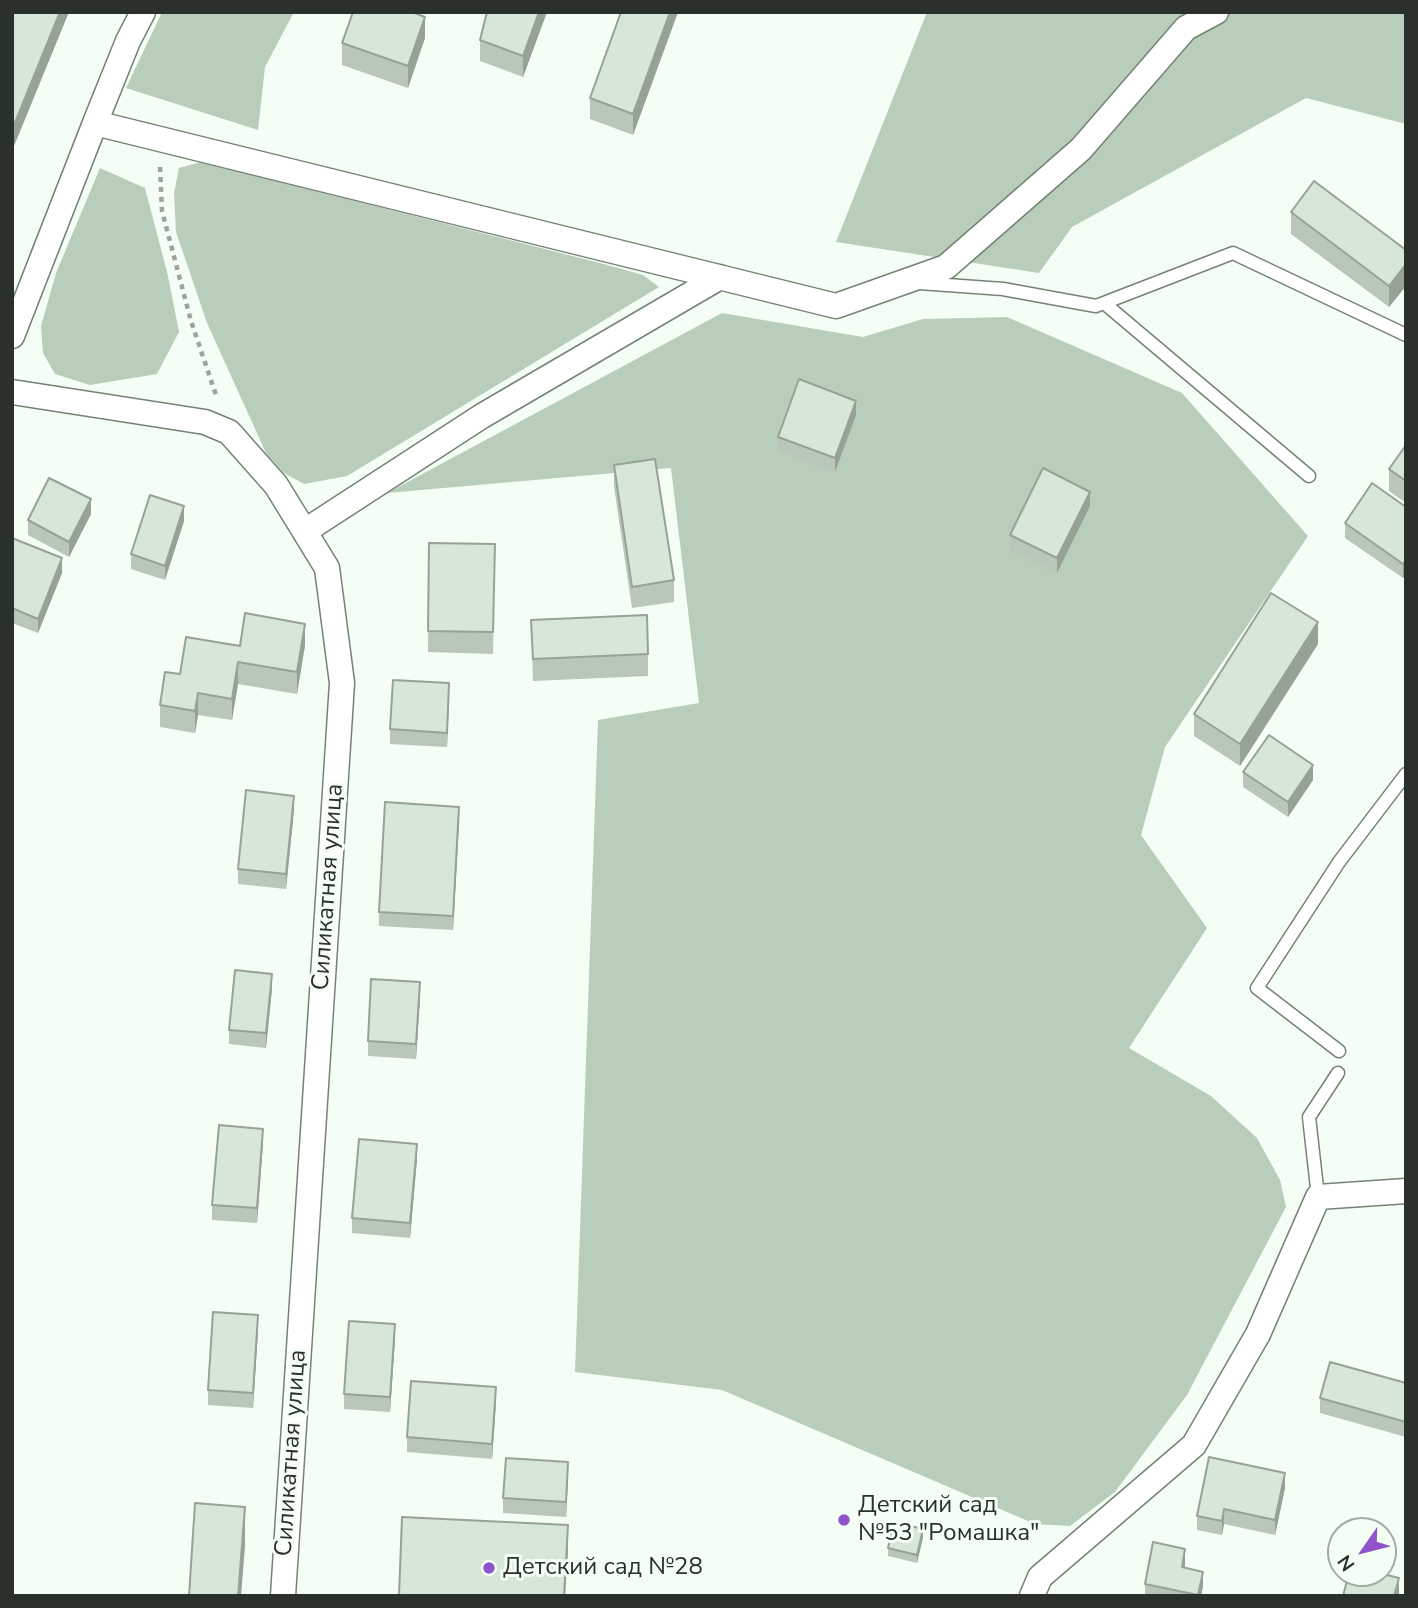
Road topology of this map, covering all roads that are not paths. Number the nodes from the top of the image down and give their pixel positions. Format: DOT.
graph roads {
  1 [pos="143,12"];
  2 [pos="1216,12"];
  3 [pos="95,122"];
  4 [pos="720,277"];
  5 [pos="904,282"];
  6 [pos="1104,303"];
  7 [pos="1406,335"];
  8 [pos="12,337"];
  9 [pos="12,392"];
  10 [pos="1309,476"];
  11 [pos="305,531"];
  12 [pos="1406,774"];
  13 [pos="1339,1051"];
  14 [pos="1338,1073"];
  15 [pos="1406,1191"];
  16 [pos="1318,1197"];
  17 [pos="283,1596"];
  18 [pos="1032,1596"];
  1 -- 3 [label="street"];
  2 -- 5 [label="street"];
  3 -- 4 [label="street"];
  3 -- 8 [label="street"];
  4 -- 5 [label="street"];
  4 -- 11 [label="street"];
  5 -- 6 [label="lane"];
  6 -- 7 [label="lane"];
  6 -- 10 [label="lane"];
  9 -- 11 [label="street, Силикатная улица"];
  11 -- 17 [label="street, Силикатная улица"];
  12 -- 13 [label="lane"];
  14 -- 16 [label="lane"];
  15 -- 16 [label="street"];
  16 -- 18 [label="street"];
}
